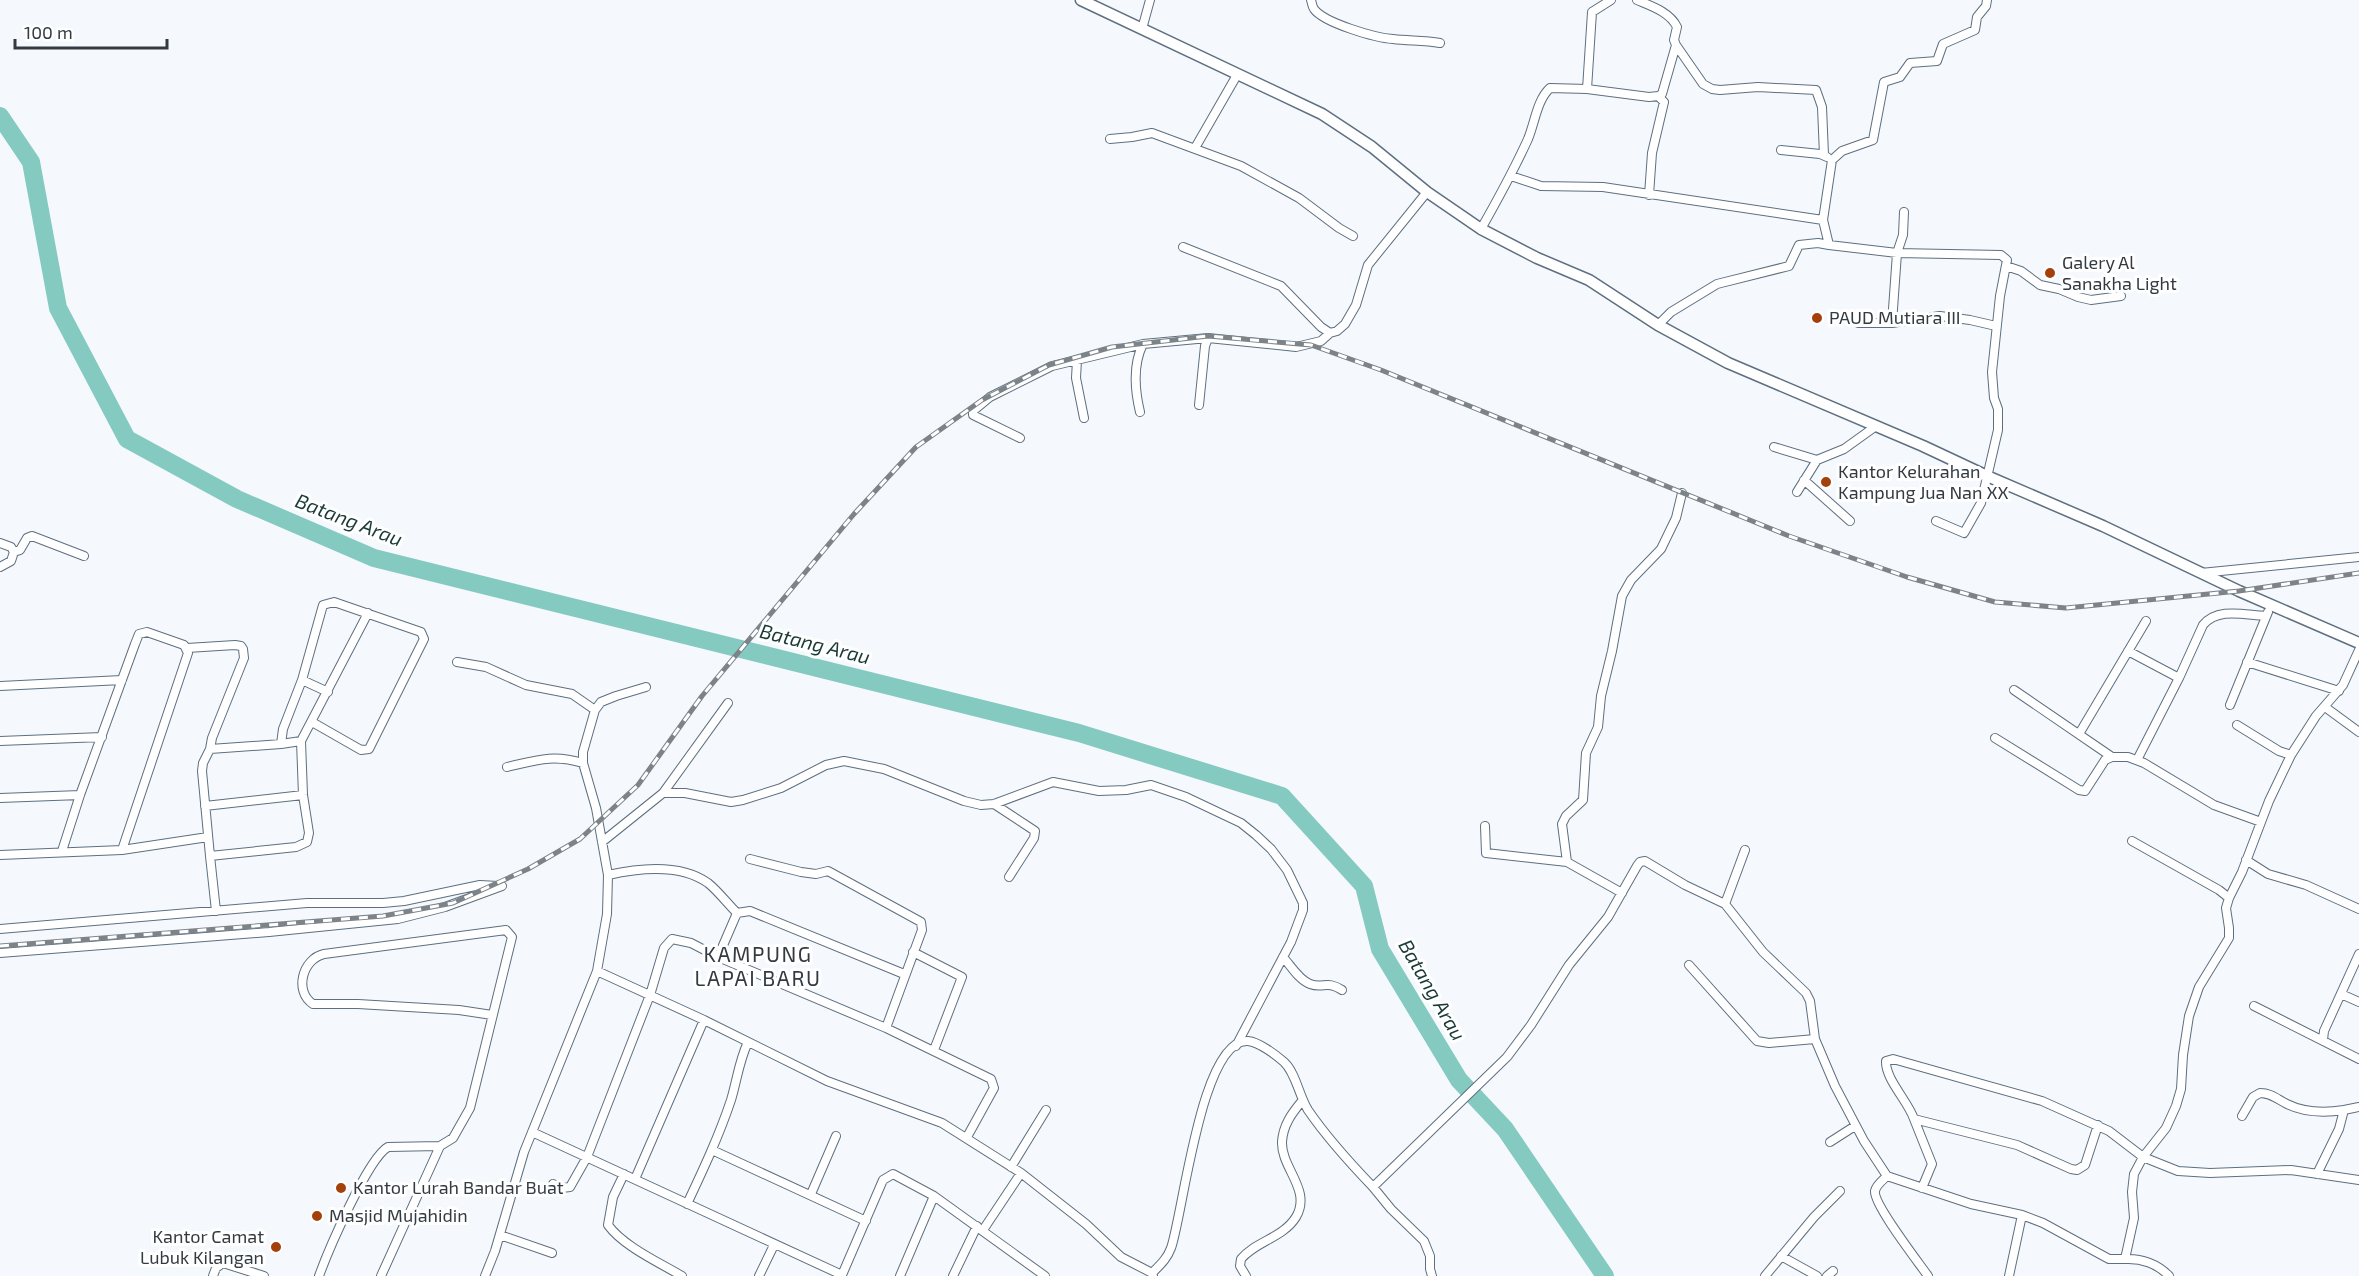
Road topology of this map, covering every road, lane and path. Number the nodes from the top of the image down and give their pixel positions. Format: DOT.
graph roads {
  1 [pos="1081,0"];
  2 [pos="1150,0"];
  3 [pos="1311,0"];
  4 [pos="1611,0"];
  5 [pos="1637,0"];
  6 [pos="1987,0"];
  7 [pos="1143,28"];
  8 [pos="1440,43"];
  9 [pos="1676,45"];
  10 [pos="1237,75"];
  11 [pos="1587,89"];
  12 [pos="1658,96"];
  13 [pos="1110,139"];
  14 [pos="1195,148"];
  15 [pos="1781,150"];
  16 [pos="1824,155"];
  17 [pos="1832,160"];
  18 [pos="1510,176"];
  19 [pos="1427,192"];
  20 [pos="1649,195"];
  21 [pos="1904,212"];
  22 [pos="1823,220"];
  23 [pos="1481,229"];
  24 [pos="1353,236"];
  25 [pos="1829,245"];
  26 [pos="1183,247"];
  27 [pos="1897,253"];
  28 [pos="2006,267"];
  29 [pos="2121,296"];
  30 [pos="1858,323"];
  31 [pos="1892,323"];
  32 [pos="1658,325"];
  33 [pos="1996,326"];
  34 [pos="1330,333"];
  35 [pos="1208,338"];
  36 [pos="1143,344"];
  37 [pos="1077,360"];
  38 [pos="1199,405"];
  39 [pos="1140,412"];
  40 [pos="1084,418"];
  41 [pos="1876,426"];
  42 [pos="1020,438"];
  43 [pos="1773,447"];
  44 [pos="1817,460"];
  45 [pos="1987,476"];
  46 [pos="1804,480"];
  47 [pos="1797,492"];
  48 [pos="1683,493"];
  49 [pos="1936,521"];
  50 [pos="1850,522"];
  51 [pos="0,543"];
  52 [pos="14,552"];
  53 [pos="84,556"];
  54 [pos="2359,557"];
  55 [pos="0,567"];
  56 [pos="2201,573"];
  57 [pos="2273,604"];
  58 [pos="368,613"];
  59 [pos="2266,616"];
  60 [pos="2146,621"];
  61 [pos="2359,643"];
  62 [pos="187,648"];
  63 [pos="2359,650"];
  64 [pos="2128,651"];
  65 [pos="457,662"];
  66 [pos="2247,662"];
  67 [pos="2179,678"];
  68 [pos="122,680"];
  69 [pos="302,680"];
  70 [pos="0,686"];
  71 [pos="646,687"];
  72 [pos="2014,690"];
  73 [pos="2339,691"];
  74 [pos="328,692"];
  75 [pos="728,703"];
  76 [pos="2230,705"];
  77 [pos="2325,706"];
  78 [pos="595,710"];
  79 [pos="312,722"];
  80 [pos="2237,725"];
  81 [pos="2359,732"];
  82 [pos="2079,734"];
  83 [pos="102,737"];
  84 [pos="1995,738"];
  85 [pos="0,741"];
  86 [pos="301,741"];
  87 [pos="281,744"];
  88 [pos="210,749"];
  89 [pos="2291,755"];
  90 [pos="2112,757"];
  91 [pos="2137,760"];
  92 [pos="583,763"];
  93 [pos="507,767"];
  94 [pos="663,793"];
  95 [pos="80,795"];
  96 [pos="303,795"];
  97 [pos="0,798"];
  98 [pos="994,804"];
  99 [pos="205,806"];
  100 [pos="2261,822"];
  101 [pos="1485,826"];
  102 [pos="208,837"];
  103 [pos="2132,841"];
  104 [pos="602,842"];
  105 [pos="122,850"];
  106 [pos="1745,850"];
  107 [pos="62,851"];
  108 [pos="0,855"];
  109 [pos="210,856"];
  110 [pos="750,859"];
  111 [pos="2246,860"];
  112 [pos="1567,862"];
  113 [pos="608,875"];
  114 [pos="1010,878"];
  115 [pos="1622,893"];
  116 [pos="2229,898"];
  117 [pos="1725,904"];
  118 [pos="2359,909"];
  119 [pos="216,911"];
  120 [pos="736,913"];
  121 [pos="0,929"];
  122 [pos="913,952"];
  123 [pos="0,953"];
  124 [pos="2359,954"];
  125 [pos="718,957"];
  126 [pos="1283,957"];
  127 [pos="1689,965"];
  128 [pos="597,972"];
  129 [pos="904,974"];
  130 [pos="1342,990"];
  131 [pos="2341,994"];
  132 [pos="650,996"];
  133 [pos="2359,1002"];
  134 [pos="2254,1006"];
  135 [pos="492,1015"];
  136 [pos="704,1020"];
  137 [pos="886,1028"];
  138 [pos="1815,1039"];
  139 [pos="2323,1040"];
  140 [pos="748,1042"];
  141 [pos="1236,1046"];
  142 [pos="934,1050"];
  143 [pos="2359,1059"];
  144 [pos="1302,1101"];
  145 [pos="2359,1107"];
  146 [pos="1046,1110"];
  147 [pos="2344,1110"];
  148 [pos="2242,1116"];
  149 [pos="1914,1119"];
  150 [pos="2098,1125"];
  151 [pos="1855,1126"];
  152 [pos="532,1132"];
  153 [pos="836,1136"];
  154 [pos="967,1137"];
  155 [pos="1830,1142"];
  156 [pos="440,1146"];
  157 [pos="712,1150"];
  158 [pos="587,1157"];
  159 [pos="2143,1157"];
  160 [pos="1011,1167"];
  161 [pos="1021,1173"];
  162 [pos="624,1174"];
  163 [pos="2317,1174"];
  164 [pos="1887,1176"];
  165 [pos="635,1179"];
  166 [pos="2359,1180"];
  167 [pos="553,1184"];
  168 [pos="1373,1187"];
  169 [pos="1922,1188"];
  170 [pos="1840,1191"];
  171 [pos="811,1194"];
  172 [pos="934,1196"];
  173 [pos="687,1204"];
  174 [pos="2022,1215"];
  175 [pos="866,1221"];
  176 [pos="980,1228"];
  177 [pos="500,1235"];
  178 [pos="774,1245"];
  179 [pos="552,1253"];
  180 [pos="1781,1256"];
  181 [pos="2125,1259"];
  182 [pos="1152,1274"];
  183 [pos="955,1275"];
  184 [pos="213,1276"];
  185 [pos="264,1276"];
  186 [pos="319,1276"];
  187 [pos="381,1276"];
  188 [pos="484,1276"];
  189 [pos="682,1276"];
  190 [pos="759,1276"];
  191 [pos="842,1276"];
  192 [pos="900,1276"];
  193 [pos="1045,1276"];
  194 [pos="1246,1276"];
  195 [pos="1432,1276"];
  196 [pos="1765,1276"];
  197 [pos="1817,1276"];
  198 [pos="1928,1276"];
  199 [pos="2009,1276"];
  200 [pos="2169,1276"];
  1 -- 7 [label="street"];
  2 -- 7 [label="street"];
  3 -- 8 [label="street"];
  4 -- 11 [label="street"];
  5 -- 9 [label="street"];
  6 -- 17 [label="street"];
  7 -- 10 [label="street"];
  9 -- 12 [label="street"];
  9 -- 16 [label="street"];
  10 -- 14 [label="street"];
  10 -- 19 [label="street"];
  11 -- 12 [label="street"];
  11 -- 18 [label="street"];
  12 -- 20 [label="street"];
  13 -- 14 [label="street"];
  14 -- 24 [label="street"];
  15 -- 16 [label="street"];
  16 -- 17 [label="street"];
  17 -- 22 [label="street"];
  18 -- 20 [label="street"];
  18 -- 23 [label="street"];
  19 -- 23 [label="street"];
  19 -- 34 [label="street"];
  20 -- 22 [label="street"];
  21 -- 27 [label="street"];
  22 -- 25 [label="street"];
  23 -- 32 [label="street"];
  25 -- 27 [label="street"];
  25 -- 32 [label="street"];
  26 -- 34 [label="street"];
  27 -- 28 [label="street"];
  27 -- 31 [label="street"];
  28 -- 29 [label="street"];
  28 -- 33 [label="street"];
  30 -- 31 [label="street"];
  31 -- 33 [label="street"];
  32 -- 41 [label="street"];
  33 -- 45 [label="street"];
  34 -- 35 [label="street"];
  35 -- 36 [label="street"];
  35 -- 38 [label="street"];
  36 -- 37 [label="street"];
  36 -- 39 [label="street"];
  37 -- 40 [label="street"];
  37 -- 42 [label="street"];
  41 -- 44 [label="street"];
  41 -- 45 [label="street"];
  43 -- 44 [label="street"];
  44 -- 46 [label="street"];
  45 -- 49 [label="street"];
  45 -- 56 [label="street"];
  46 -- 47 [label="street"];
  46 -- 50 [label="street"];
  48 -- 112 [label="street"];
  51 -- 52 [label="street"];
  52 -- 53 [label="street"];
  52 -- 55 [label="street"];
  54 -- 56 [label="street"];
  56 -- 57 [label="street"];
  57 -- 59 [label="street"];
  57 -- 61 [label="street"];
  58 -- 69 [label="street"];
  58 -- 74 [label="street"];
  58 -- 79 [label="street"];
  59 -- 66 [label="street"];
  59 -- 67 [label="street"];
  60 -- 64 [label="street"];
  62 -- 68 [label="street"];
  62 -- 88 [label="street"];
  62 -- 105 [label="street"];
  63 -- 73 [label="street"];
  64 -- 67 [label="street"];
  64 -- 82 [label="street"];
  65 -- 78 [label="street"];
  66 -- 73 [label="street"];
  66 -- 76 [label="street"];
  67 -- 91 [label="street"];
  68 -- 70 [label="street"];
  68 -- 83 [label="street"];
  69 -- 74 [label="street"];
  69 -- 87 [label="street"];
  71 -- 78 [label="street"];
  72 -- 82 [label="street"];
  73 -- 77 [label="street"];
  74 -- 79 [label="street"];
  75 -- 94 [label="street"];
  77 -- 81 [label="street"];
  77 -- 89 [label="street"];
  78 -- 92 [label="street"];
  79 -- 86 [label="street"];
  80 -- 89 [label="street"];
  82 -- 90 [label="street"];
  83 -- 85 [label="street"];
  83 -- 95 [label="street"];
  84 -- 90 [label="street"];
  86 -- 87 [label="street"];
  86 -- 96 [label="street"];
  87 -- 88 [label="street"];
  88 -- 99 [label="street"];
  89 -- 100 [label="street"];
  90 -- 91 [label="street"];
  91 -- 100 [label="street"];
  92 -- 93 [label="street"];
  92 -- 104 [label="street"];
  94 -- 98 [label="street"];
  94 -- 104 [label="street"];
  95 -- 97 [label="street"];
  95 -- 107 [label="street"];
  96 -- 99 [label="street"];
  96 -- 109 [label="street"];
  98 -- 114 [label="street"];
  98 -- 126 [label="street"];
  99 -- 102 [label="street"];
  100 -- 111 [label="street"];
  101 -- 112 [label="street"];
  102 -- 105 [label="street"];
  102 -- 109 [label="street"];
  103 -- 116 [label="street"];
  104 -- 113 [label="street"];
  105 -- 107 [label="street"];
  106 -- 117 [label="street"];
  107 -- 108 [label="street"];
  109 -- 119 [label="street"];
  110 -- 122 [label="street"];
  111 -- 116 [label="street"];
  111 -- 118 [label="street"];
  112 -- 115 [label="street"];
  113 -- 120 [label="street"];
  113 -- 128 [label="street"];
  115 -- 117 [label="street"];
  115 -- 168 [label="street"];
  116 -- 159 [label="street"];
  117 -- 138 [label="street"];
  119 -- 121 [label="street"];
  119 -- 123 [label="street"];
  120 -- 125 [label="street"];
  120 -- 129 [label="street"];
  122 -- 129 [label="street"];
  122 -- 142 [label="street"];
  124 -- 131 [label="street"];
  125 -- 132 [label="street"];
  125 -- 137 [label="street"];
  126 -- 130 [label="street"];
  126 -- 141 [label="street"];
  127 -- 138 [label="street"];
  128 -- 132 [label="street"];
  128 -- 152 [label="street"];
  129 -- 137 [label="street"];
  131 -- 133 [label="street"];
  131 -- 139 [label="street"];
  132 -- 136 [label="street"];
  132 -- 158 [label="street"];
  134 -- 139 [label="street"];
  135 -- 135 [label="street"];
  135 -- 156 [label="street"];
  136 -- 140 [label="street"];
  136 -- 165 [label="street"];
  137 -- 142 [label="street"];
  138 -- 151 [label="street"];
  139 -- 143 [label="street"];
  140 -- 154 [label="street"];
  140 -- 157 [label="street"];
  141 -- 144 [label="street"];
  141 -- 182 [label="street"];
  142 -- 154 [label="street"];
  144 -- 168 [label="street"];
  144 -- 194 [label="street"];
  145 -- 147 [label="street"];
  146 -- 160 [label="street"];
  147 -- 148 [label="street"];
  147 -- 163 [label="street"];
  149 -- 150 [label="street"];
  149 -- 150 [label="street"];
  149 -- 169 [label="street"];
  150 -- 159 [label="street"];
  151 -- 155 [label="street"];
  151 -- 164 [label="street"];
  152 -- 158 [label="street"];
  152 -- 177 [label="street"];
  153 -- 171 [label="street"];
  154 -- 160 [label="street"];
  156 -- 186 [label="street"];
  156 -- 187 [label="street"];
  157 -- 171 [label="street"];
  157 -- 173 [label="street"];
  158 -- 162 [label="street"];
  158 -- 167 [label="street"];
  159 -- 163 [label="street"];
  159 -- 181 [label="street"];
  160 -- 161 [label="street"];
  161 -- 176 [label="street"];
  161 -- 182 [label="street"];
  162 -- 165 [label="street"];
  162 -- 189 [label="street"];
  163 -- 166 [label="street"];
  164 -- 169 [label="street"];
  164 -- 198 [label="street"];
  165 -- 173 [label="street"];
  168 -- 195 [label="street"];
  169 -- 174 [label="street"];
  170 -- 180 [label="street"];
  171 -- 175 [label="street"];
  172 -- 175 [label="street"];
  172 -- 176 [label="street"];
  172 -- 192 [label="street"];
  173 -- 178 [label="street"];
  174 -- 181 [label="street"];
  174 -- 199 [label="street"];
  175 -- 191 [label="street"];
  176 -- 183 [label="street"];
  176 -- 193 [label="street"];
  177 -- 179 [label="street"];
  177 -- 188 [label="street"];
  178 -- 190 [label="street"];
  178 -- 191 [label="street"];
  180 -- 196 [label="street"];
  180 -- 197 [label="street"];
  181 -- 200 [label="street"];
  184 -- 185 [label="street"];
}
